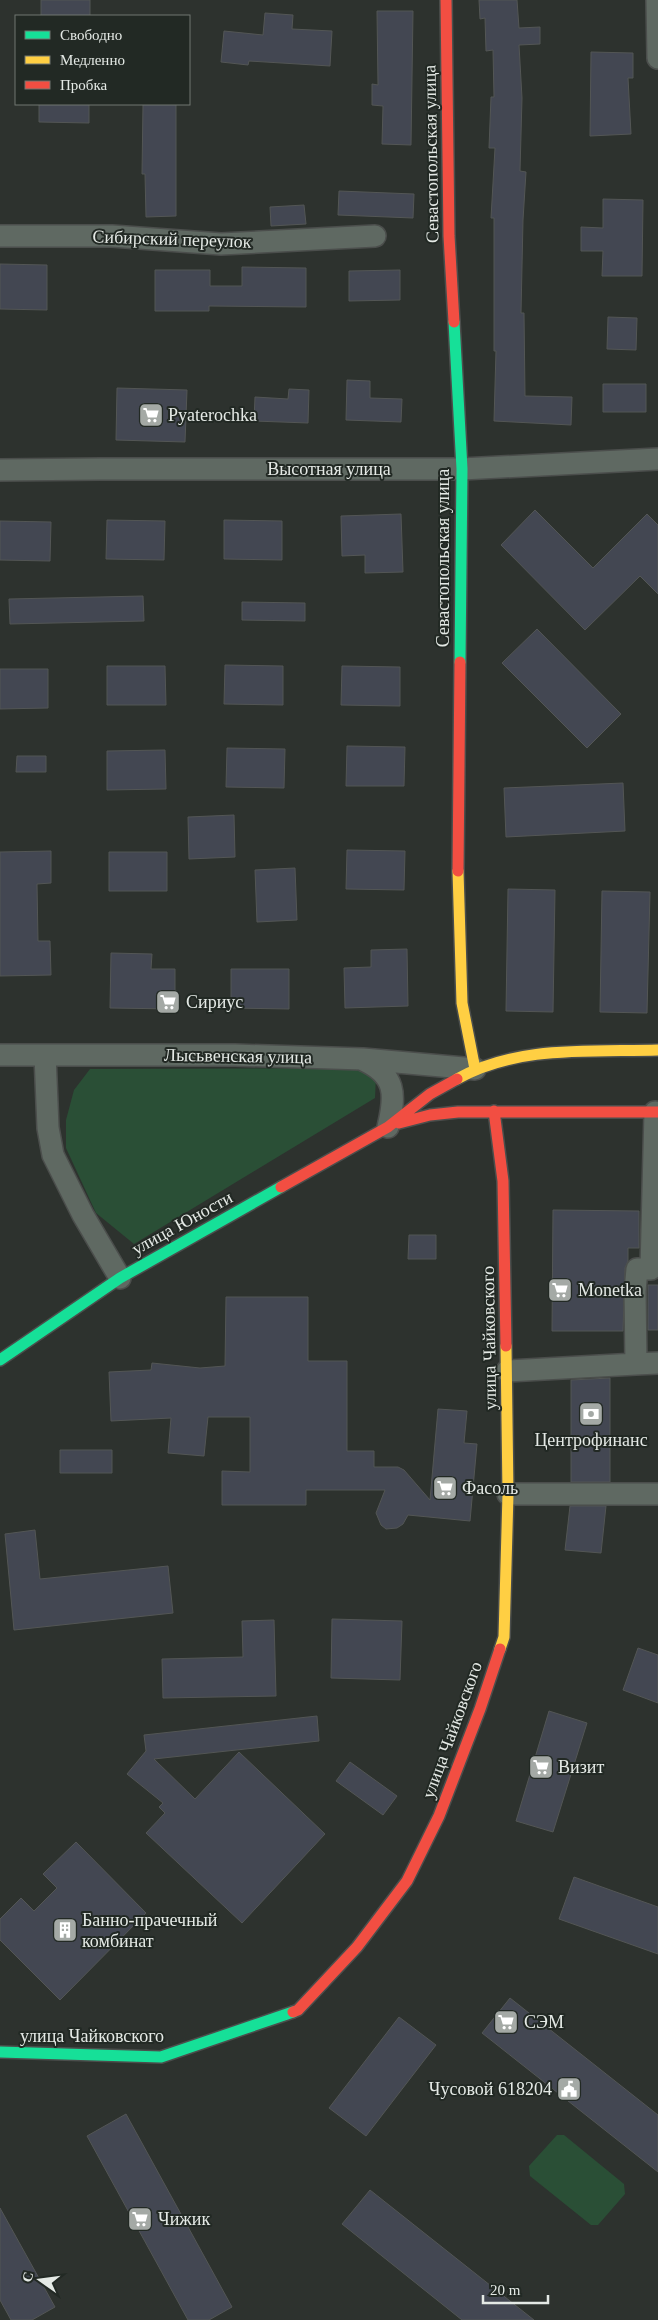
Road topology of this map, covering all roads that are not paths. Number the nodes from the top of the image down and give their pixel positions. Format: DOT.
graph roads {
  1 [pos="446,0"];
  2 [pos="656,0"];
  3 [pos="658,58"];
  4 [pos="0,236"];
  5 [pos="375,236"];
  6 [pos="658,459"];
  7 [pos="462,469"];
  8 [pos="0,470"];
  9 [pos="658,1050"];
  10 [pos="0,1055"];
  11 [pos="45,1055"];
  12 [pos="363,1060"];
  13 [pos="477,1073"];
  14 [pos="492,1107"];
  15 [pos="657,1112"];
  16 [pos="388,1126"];
  17 [pos="120,1278"];
  18 [pos="0,1360"];
  19 [pos="658,1363"];
  20 [pos="636,1364"];
  21 [pos="507,1370"];
  22 [pos="508,1494"];
  23 [pos="658,1494"];
  24 [pos="0,2052"];
  1 -- 7 [label="street, Севастопольская улица"];
  2 -- 3 [label="street"];
  4 -- 5 [label="street, Сибирский переулок"];
  6 -- 7 [label="street, Высотная улица"];
  7 -- 8 [label="street, Высотная улица"];
  7 -- 13 [label="street, Севастопольская улица"];
  9 -- 13 [label="street, Лысьвенская улица"];
  10 -- 11 [label="street, Лысьвенская улица"];
  11 -- 12 [label="street, Лысьвенская улица"];
  11 -- 17 [label="street"];
  12 -- 13 [label="street, Лысьвенская улица"];
  12 -- 16 [label="street"];
  13 -- 16 [label="street, Лысьвенская улица"];
  14 -- 15 [label="street"];
  14 -- 16 [label="street"];
  14 -- 21 [label="street, улица Чайковского"];
  15 -- 20 [label="street"];
  16 -- 17 [label="street, улица Юности"];
  17 -- 18 [label="street, улица Юности"];
  19 -- 20 [label="street"];
  20 -- 21 [label="street"];
  21 -- 22 [label="street, улица Чайковского"];
  22 -- 23 [label="street"];
  22 -- 24 [label="street, улица Чайковского"];
}
